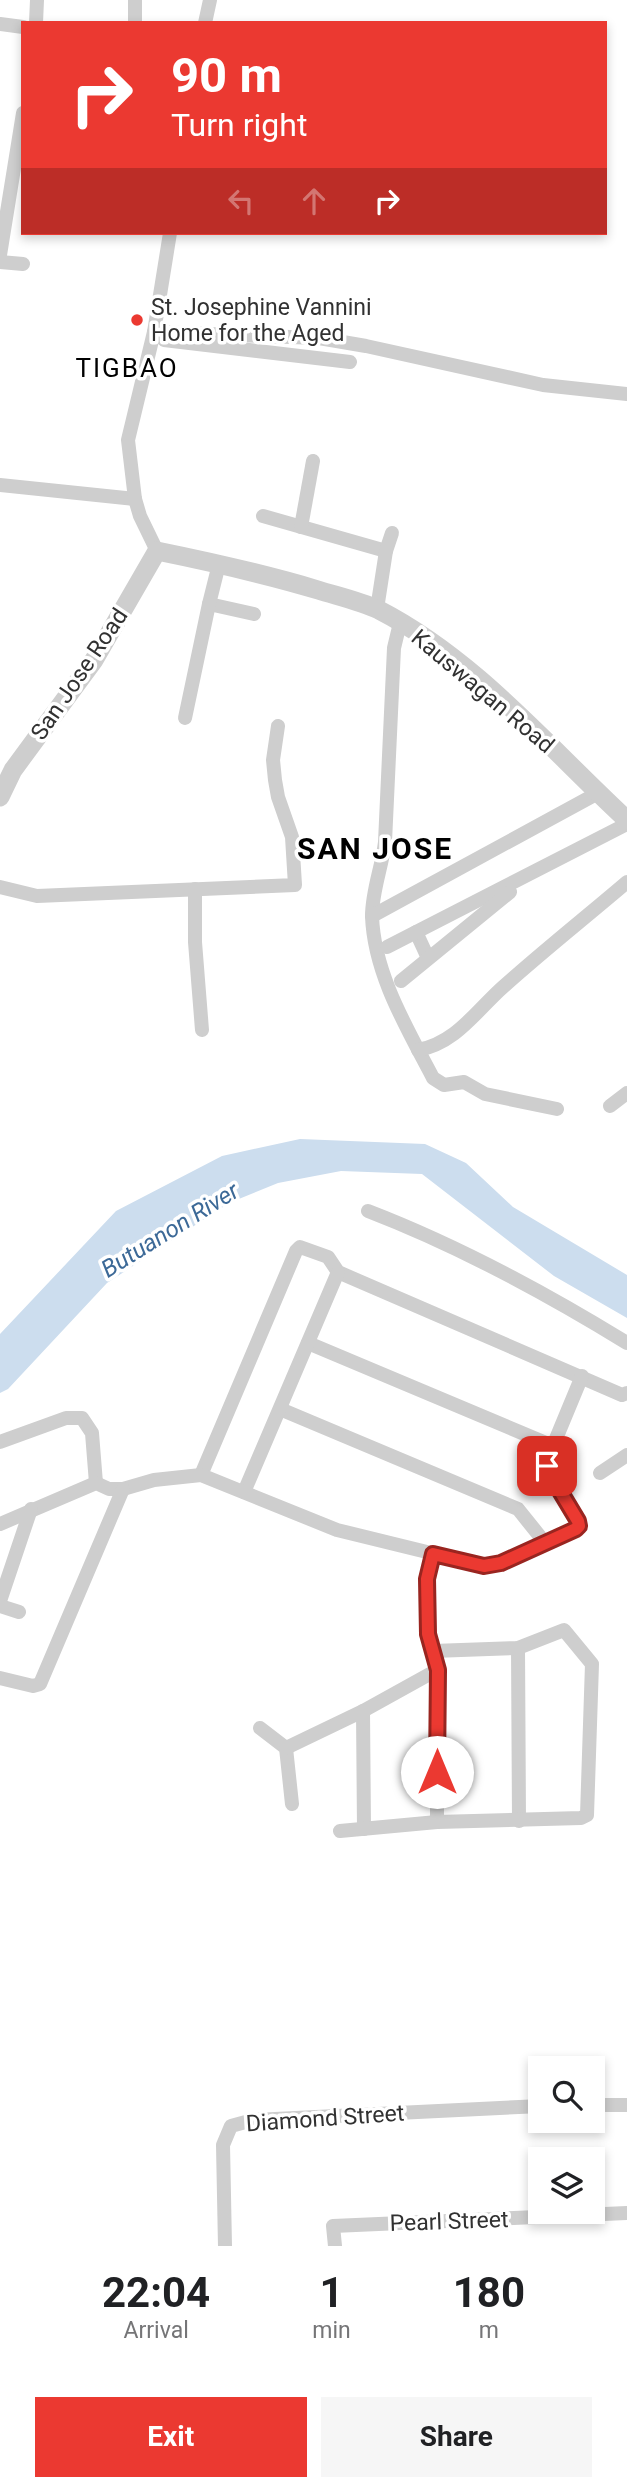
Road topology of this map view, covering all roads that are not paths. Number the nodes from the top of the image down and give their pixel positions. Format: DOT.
graph roads {
  1 [pos="37,0"];
  2 [pos="135,0"];
  3 [pos="210,0"];
  4 [pos="36,21"];
  5 [pos="135,21"];
  6 [pos="205,21"];
  7 [pos="0,24"];
  8 [pos="21,27"];
  9 [pos="21,125"];
  10 [pos="170,235"];
  11 [pos="0,255"];
  12 [pos="0,261"];
  13 [pos="23,264"];
  14 [pos="153,336"];
  15 [pos="350,362"];
  16 [pos="627,394"];
  17 [pos="313,461"];
  18 [pos="0,485"];
  19 [pos="135,499"];
  20 [pos="263,516"];
  21 [pos="301,527"];
  22 [pos="392,533"];
  23 [pos="157,551"];
  24 [pos="386,551"];
  25 [pos="219,564"];
  26 [pos="209,604"];
  27 [pos="377,609"];
  28 [pos="254,614"];
  29 [pos="400,623"];
  30 [pos="185,718"];
  31 [pos="278,726"];
  32 [pos="598,793"];
  33 [pos="0,797"];
  34 [pos="627,822"];
  35 [pos="532,873"];
  36 [pos="627,882"];
  37 [pos="0,887"];
  38 [pos="195,889"];
  39 [pos="372,916"];
  40 [pos="416,932"];
  41 [pos="387,947"];
  42 [pos="428,958"];
  43 [pos="401,981"];
  44 [pos="202,1030"];
  45 [pos="418,1050"];
  46 [pos="627,1093"];
  47 [pos="610,1106"];
  48 [pos="558,1109"];
  49 [pos="368,1211"];
  50 [pos="338,1272"];
  51 [pos="308,1343"];
  52 [pos="627,1343"];
  53 [pos="582,1376"];
  54 [pos="627,1392"];
  55 [pos="279,1409"];
  56 [pos="0,1442"];
  57 [pos="553,1446"];
  58 [pos="626,1457"];
  59 [pos="600,1474"];
  60 [pos="201,1475"];
  61 [pos="96,1483"];
  62 [pos="123,1489"];
  63 [pos="244,1492"];
  64 [pos="31,1509"];
  65 [pos="0,1524"];
  66 [pos="546,1544"];
  67 [pos="433,1554"];
  68 [pos="0,1604"];
  69 [pos="19,1612"];
  70 [pos="518,1648"];
  71 [pos="433,1651"];
  72 [pos="438,1670"];
  73 [pos="0,1678"];
  74 [pos="363,1711"];
  75 [pos="260,1728"];
  76 [pos="286,1748"];
  77 [pos="292,1804"];
  78 [pos="519,1821"];
  79 [pos="437,1822"];
  80 [pos="364,1829"];
  81 [pos="340,1830"];
  82 [pos="605,2105"];
  83 [pos="627,2105"];
  84 [pos="528,2107"];
  85 [pos="627,2213"];
  86 [pos="225,2246"];
  87 [pos="335,2246"];
  1 -- 4 [label="street"];
  2 -- 5 [label="street"];
  3 -- 6 [label="street"];
  7 -- 8 [label="street"];
  9 -- 11 [label="street"];
  10 -- 14 [label="street"];
  12 -- 13 [label="street"];
  14 -- 15 [label="street"];
  14 -- 16 [label="street"];
  14 -- 19 [label="street"];
  17 -- 21 [label="street"];
  18 -- 19 [label="street"];
  19 -- 23 [label="street"];
  20 -- 21 [label="street"];
  21 -- 24 [label="street"];
  22 -- 24 [label="street"];
  23 -- 25 [label="street, Kauswagan Road"];
  23 -- 33 [label="street, San Jose Road"];
  24 -- 27 [label="street"];
  25 -- 26 [label="street"];
  25 -- 27 [label="street, Kauswagan Road"];
  26 -- 28 [label="street"];
  26 -- 30 [label="street"];
  27 -- 29 [label="street, Kauswagan Road"];
  29 -- 32 [label="street, Kauswagan Road"];
  29 -- 39 [label="street"];
  31 -- 38 [label="street"];
  32 -- 34 [label="street, Kauswagan Road"];
  32 -- 39 [label="street"];
  34 -- 35 [label="street"];
  35 -- 40 [label="street"];
  35 -- 42 [label="street"];
  36 -- 45 [label="street"];
  37 -- 38 [label="street"];
  38 -- 44 [label="street"];
  39 -- 45 [label="street"];
  40 -- 41 [label="street"];
  40 -- 42 [label="street"];
  42 -- 43 [label="street"];
  45 -- 48 [label="street"];
  46 -- 47 [label="street"];
  49 -- 52 [label="street"];
  50 -- 51 [label="street"];
  50 -- 53 [label="street"];
  50 -- 60 [label="street"];
  51 -- 55 [label="street"];
  51 -- 57 [label="street"];
  53 -- 54 [label="street"];
  53 -- 57 [label="street"];
  55 -- 63 [label="street"];
  55 -- 66 [label="street"];
  56 -- 61 [label="street"];
  57 -- 66 [label="street"];
  58 -- 59 [label="street"];
  60 -- 62 [label="street"];
  60 -- 63 [label="street"];
  61 -- 62 [label="street"];
  61 -- 64 [label="street"];
  62 -- 73 [label="street"];
  63 -- 67 [label="street"];
  64 -- 65 [label="street"];
  64 -- 68 [label="street"];
  66 -- 67 [label="street"];
  67 -- 71 [label="street"];
  68 -- 69 [label="street"];
  70 -- 71 [label="street"];
  70 -- 78 [label="street"];
  70 -- 78 [label="street"];
  71 -- 72 [label="street"];
  72 -- 74 [label="street"];
  72 -- 79 [label="street"];
  74 -- 76 [label="street"];
  74 -- 80 [label="street"];
  75 -- 76 [label="street"];
  76 -- 77 [label="street"];
  78 -- 79 [label="street"];
  79 -- 80 [label="street"];
  80 -- 81 [label="street"];
  82 -- 83 [label="street"];
  84 -- 86 [label="street, Diamond Street"];
  85 -- 87 [label="street, Pearl Street"];
}
